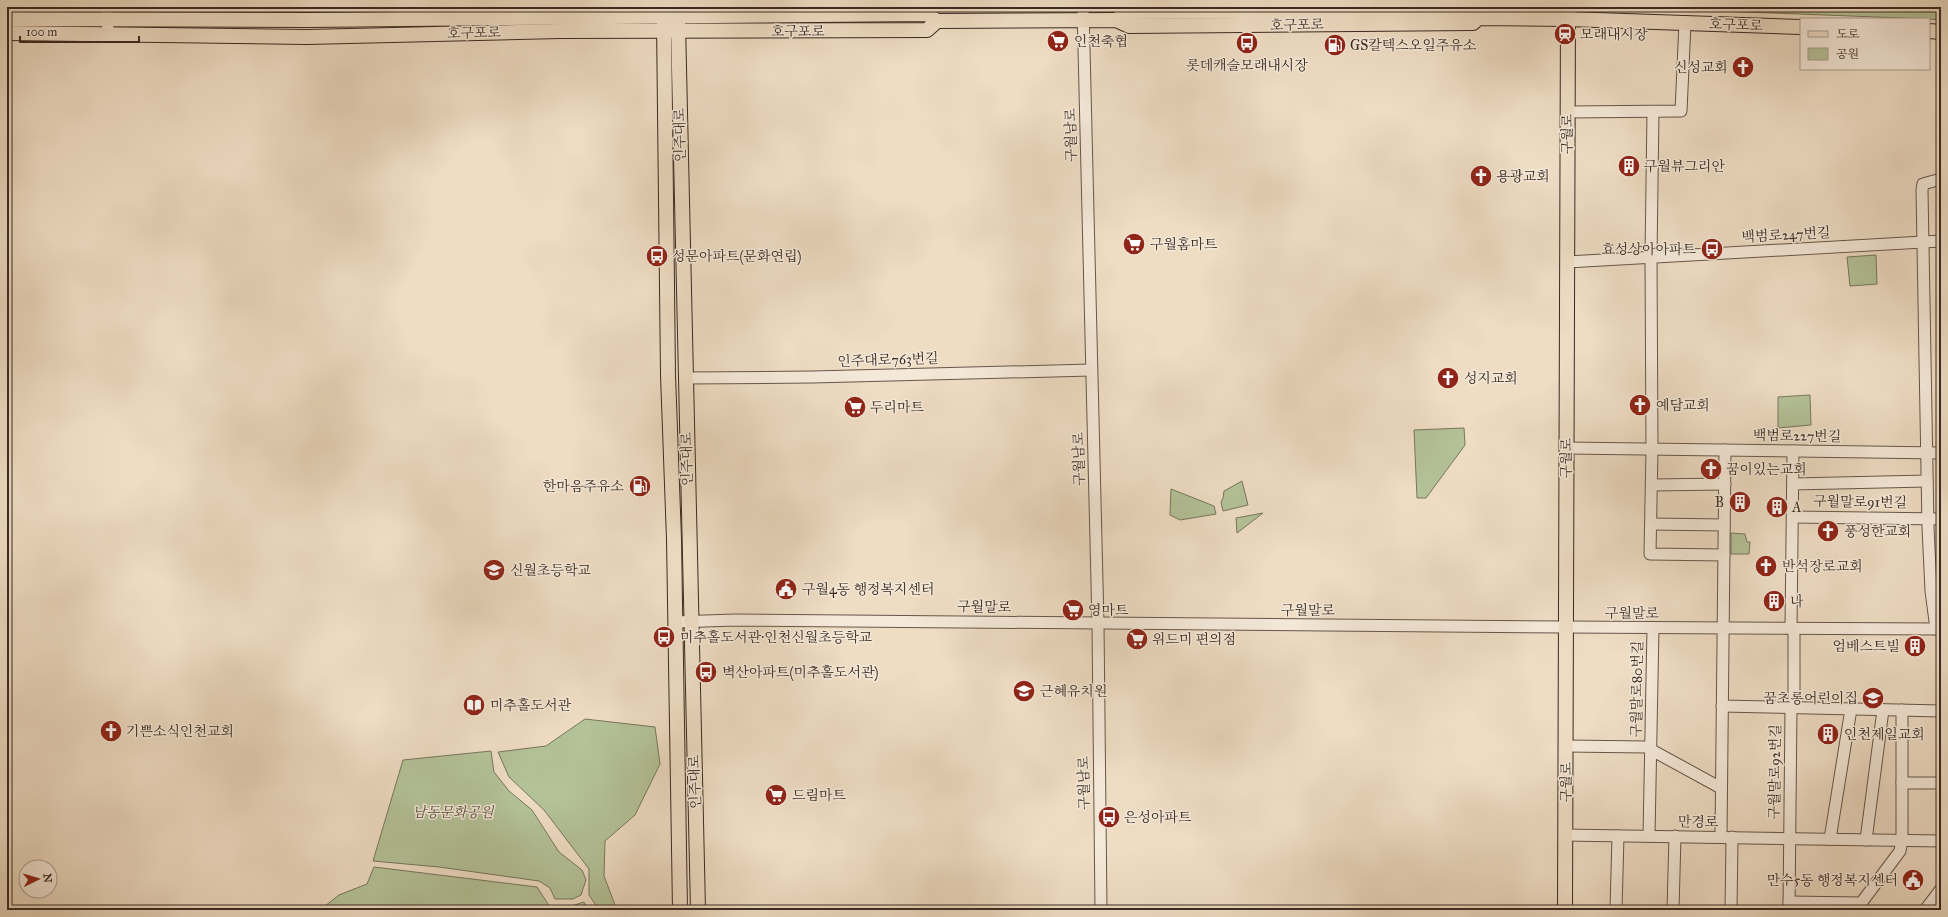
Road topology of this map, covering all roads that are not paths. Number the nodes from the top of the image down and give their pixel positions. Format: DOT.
graph roads {
  1 [pos="671,11"];
  2 [pos="886,11"];
  3 [pos="107,13"];
  4 [pos="1083,13"];
  5 [pos="1567,13"];
  6 [pos="7,19"];
  7 [pos="937,21"];
  8 [pos="1684,23"];
  9 [pos="1800,27"];
  10 [pos="671,31"];
  11 [pos="1930,31"];
  12 [pos="1941,32"];
  13 [pos="7,33"];
  14 [pos="108,35"];
  15 [pos="1567,112"];
  16 [pos="1653,112"];
  17 [pos="1941,179"];
  18 [pos="1941,241"];
  19 [pos="1923,242"];
  20 [pos="1650,257"];
  21 [pos="1567,262"];
  22 [pos="1092,370"];
  23 [pos="685,378"];
  24 [pos="1566,448"];
  25 [pos="1652,449"];
  26 [pos="1725,450"];
  27 [pos="1793,451"];
  28 [pos="1927,452"];
  29 [pos="1941,453"];
  30 [pos="1928,481"];
  31 [pos="1724,484"];
  32 [pos="1793,484"];
  33 [pos="1652,485"];
  34 [pos="1793,517"];
  35 [pos="1928,518"];
  36 [pos="1941,519"];
  37 [pos="1651,524"];
  38 [pos="1724,525"];
  39 [pos="1724,555"];
  40 [pos="690,621"];
  41 [pos="675,622"];
  42 [pos="1098,624"];
  43 [pos="1566,627"];
  44 [pos="1653,628"];
  45 [pos="1723,628"];
  46 [pos="1793,628"];
  47 [pos="1938,629"];
  48 [pos="1722,706"];
  49 [pos="1793,708"];
  50 [pos="1850,709"];
  51 [pos="1883,710"];
  52 [pos="1899,710"];
  53 [pos="1941,711"];
  54 [pos="1566,746"];
  55 [pos="1651,750"];
  56 [pos="1902,783"];
  57 [pos="1941,783"];
  58 [pos="1721,788"];
  59 [pos="1565,835"];
  60 [pos="1618,836"];
  61 [pos="1649,836"];
  62 [pos="1675,836"];
  63 [pos="1726,837"];
  64 [pos="1790,838"];
  65 [pos="1830,839"];
  66 [pos="1866,840"];
  67 [pos="1902,840"];
  68 [pos="1941,841"];
  69 [pos="1941,889"];
  70 [pos="1789,906"];
  71 [pos="1859,906"];
  72 [pos="680,910"];
  73 [pos="698,910"];
  74 [pos="1101,910"];
  75 [pos="1565,910"];
  76 [pos="1616,910"];
  77 [pos="1673,910"];
  78 [pos="1731,910"];
  79 [pos="1925,910"];
  1 -- 2 [label="main road, 호구포로"];
  1 -- 3 [label="main road, 호구포로"];
  1 -- 10 [label="main road, 인주대로"];
  2 -- 7 [label="main road, 호구포로"];
  3 -- 6 [label="main road, 호구포로"];
  3 -- 14 [label="street"];
  4 -- 5 [label="main road, 호구포로"];
  4 -- 7 [label="main road, 호구포로"];
  4 -- 22 [label="street, 구월남로"];
  5 -- 8 [label="main road, 호구포로"];
  5 -- 15 [label="main road, 구월로"];
  7 -- 10 [label="main road, 호구포로"];
  8 -- 9 [label="main road, 호구포로"];
  8 -- 16 [label="street"];
  10 -- 14 [label="main road, 호구포로"];
  10 -- 23 [label="main road, 인주대로"];
  10 -- 41 [label="main road, 인주대로"];
  11 -- 12 [label="main road"];
  13 -- 14 [label="main road, 호구포로"];
  15 -- 16 [label="street"];
  15 -- 21 [label="main road, 구월로"];
  16 -- 20 [label="street"];
  17 -- 19 [label="street"];
  18 -- 19 [label="street, 백범로247번길"];
  19 -- 20 [label="street, 백범로247번길"];
  19 -- 28 [label="street"];
  20 -- 21 [label="street, 백범로247번길"];
  20 -- 25 [label="street"];
  21 -- 24 [label="main road, 구월로"];
  22 -- 23 [label="street, 인주대로763번길"];
  22 -- 42 [label="street, 구월남로"];
  23 -- 40 [label="main road, 인주대로"];
  24 -- 25 [label="street, 백범로227번길"];
  24 -- 43 [label="main road, 구월로"];
  25 -- 26 [label="street, 백범로227번길"];
  25 -- 33 [label="street"];
  26 -- 27 [label="street, 백범로227번길"];
  26 -- 31 [label="street"];
  27 -- 28 [label="street, 백범로227번길"];
  27 -- 32 [label="street, 구월말로91번길"];
  28 -- 29 [label="street, 백범로227번길"];
  28 -- 30 [label="street"];
  30 -- 32 [label="street, 구월말로91번길"];
  30 -- 35 [label="street"];
  31 -- 33 [label="street"];
  31 -- 38 [label="street"];
  32 -- 34 [label="street, 구월말로91번길"];
  33 -- 37 [label="street"];
  34 -- 35 [label="street, 구월말로91번길"];
  34 -- 46 [label="street, 구월말로91번길"];
  35 -- 36 [label="street, 구월말로91번길"];
  35 -- 47 [label="street"];
  37 -- 38 [label="street"];
  37 -- 39 [label="street"];
  38 -- 39 [label="street"];
  39 -- 45 [label="street"];
  40 -- 41 [label="street, 구월말로"];
  40 -- 42 [label="street, 구월말로"];
  40 -- 73 [label="main road, 인주대로"];
  41 -- 72 [label="main road, 인주대로"];
  42 -- 43 [label="street, 구월말로"];
  42 -- 74 [label="street, 구월남로"];
  43 -- 44 [label="street, 구월말로"];
  43 -- 54 [label="main road, 구월로"];
  44 -- 45 [label="street, 구월말로"];
  44 -- 55 [label="street, 구월말로80번길"];
  45 -- 46 [label="street, 구월말로"];
  45 -- 48 [label="street"];
  46 -- 47 [label="street, 구월말로"];
  46 -- 49 [label="street, 구월말로92번길"];
  48 -- 49 [label="street"];
  48 -- 58 [label="street"];
  49 -- 50 [label="street, 구월말로92번길"];
  49 -- 64 [label="street, 구월말로92번길"];
  50 -- 51 [label="street, 구월말로92번길"];
  50 -- 65 [label="street"];
  51 -- 52 [label="street, 구월말로92번길"];
  51 -- 66 [label="street"];
  52 -- 53 [label="street, 구월말로92번길"];
  52 -- 56 [label="street"];
  54 -- 55 [label="street"];
  54 -- 59 [label="main road, 구월로"];
  55 -- 58 [label="street, 구월말로80번길"];
  55 -- 61 [label="street, 구월말로80번길"];
  56 -- 57 [label="street"];
  56 -- 67 [label="street"];
  58 -- 63 [label="street"];
  59 -- 60 [label="street, 만경로"];
  59 -- 75 [label="main road, 구월로"];
  60 -- 61 [label="street, 만경로"];
  60 -- 76 [label="street"];
  61 -- 62 [label="street, 만경로"];
  62 -- 63 [label="street, 만경로"];
  62 -- 77 [label="street"];
  63 -- 64 [label="street, 만경로"];
  63 -- 78 [label="street"];
  64 -- 65 [label="street, 만경로"];
  64 -- 70 [label="street, 구월말로92번길"];
  65 -- 66 [label="street, 만경로"];
  66 -- 67 [label="street, 만경로"];
  67 -- 68 [label="street, 만경로"];
  67 -- 71 [label="street"];
  69 -- 79 [label="street"];
  70 -- 71 [label="street"];
}
